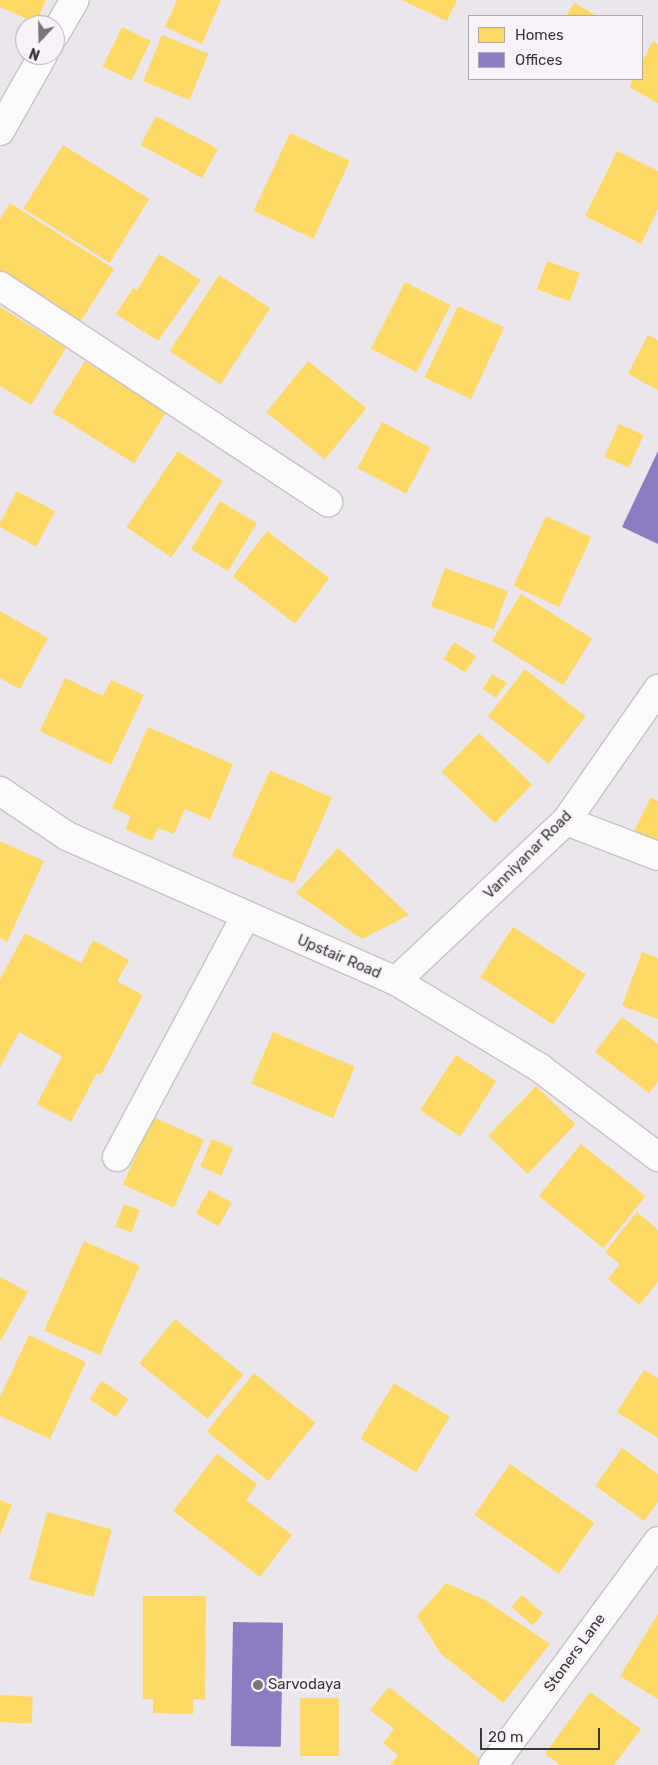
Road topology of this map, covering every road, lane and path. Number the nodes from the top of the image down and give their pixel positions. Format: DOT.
graph roads {
  1 [pos="75,0"];
  2 [pos="65,17"];
  3 [pos="37,65"];
  4 [pos="0,131"];
  5 [pos="0,286"];
  6 [pos="328,502"];
  7 [pos="658,690"];
  8 [pos="0,791"];
  9 [pos="566,821"];
  10 [pos="658,856"];
  11 [pos="245,917"];
  12 [pos="396,981"];
  13 [pos="117,1157"];
  14 [pos="658,1157"];
  15 [pos="658,1541"];
  16 [pos="493,1765"];
  1 -- 2 [label="street"];
  3 -- 4 [label="street"];
  5 -- 6 [label="street"];
  7 -- 9 [label="street, Vanniyanar Road"];
  8 -- 11 [label="street, Upstair Road"];
  9 -- 10 [label="street"];
  9 -- 12 [label="street, Vanniyanar Road"];
  11 -- 12 [label="street, Upstair Road"];
  11 -- 13 [label="street"];
  12 -- 14 [label="street, Upstair Road"];
  15 -- 16 [label="street, Stoners Lane"];
}
